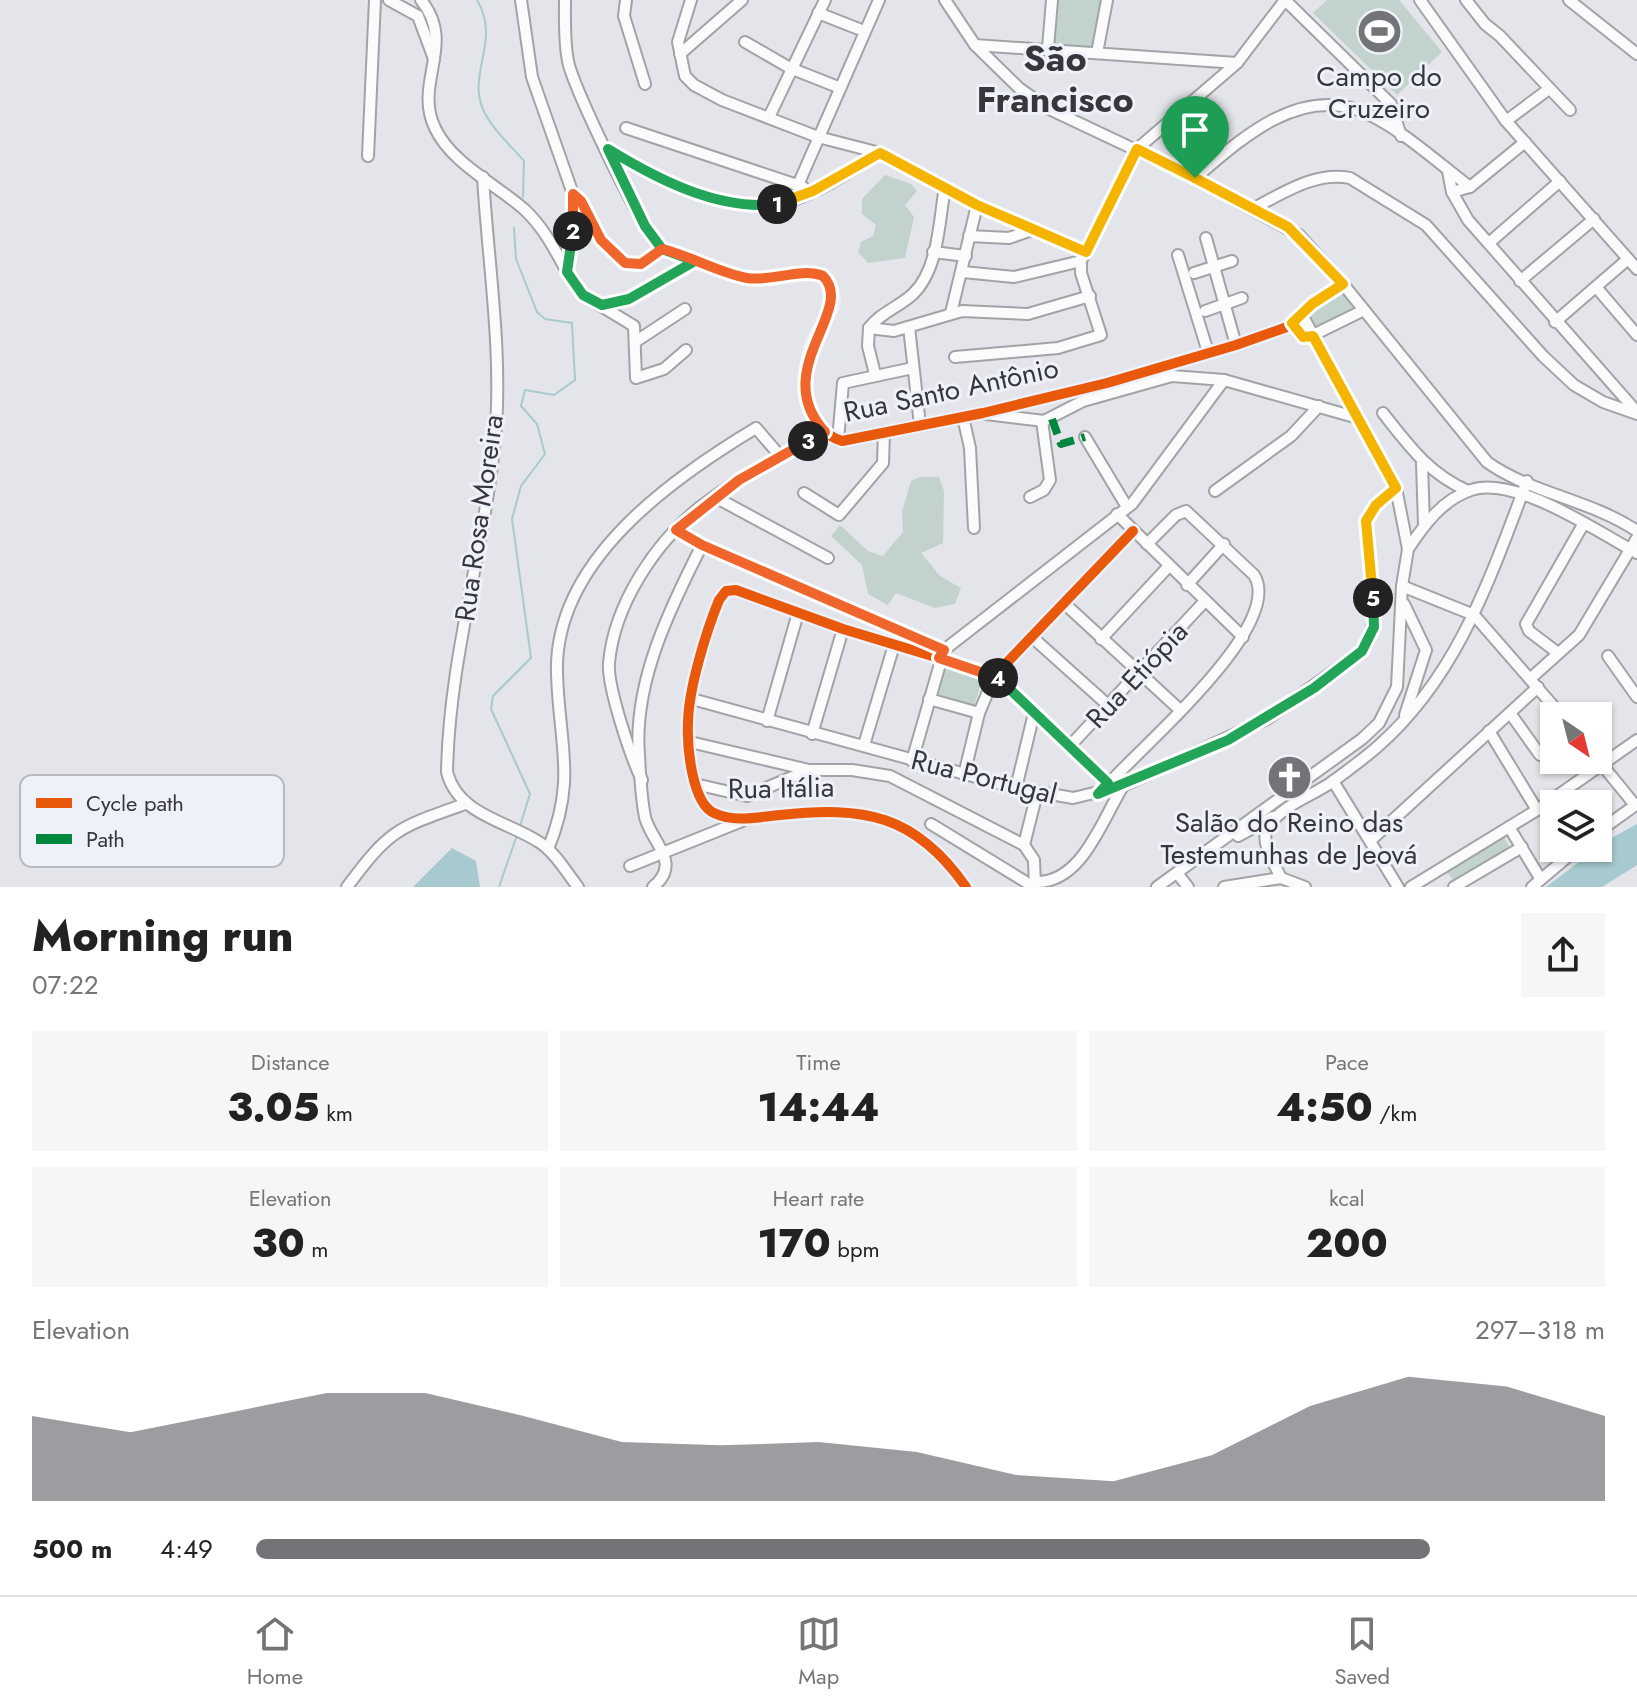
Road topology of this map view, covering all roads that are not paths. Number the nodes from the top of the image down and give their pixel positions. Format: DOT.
graph roads {
  1 [pos="375,0"];
  2 [pos="389,0"];
  3 [pos="421,0"];
  4 [pos="521,0"];
  5 [pos="565,0"];
  6 [pos="626,0"];
  7 [pos="691,0"];
  8 [pos="742,0"];
  9 [pos="825,0"];
  10 [pos="879,0"];
  11 [pos="945,0"];
  12 [pos="1052,0"];
  13 [pos="1107,0"];
  14 [pos="1285,0"];
  15 [pos="1420,0"];
  16 [pos="1466,0"];
  17 [pos="1569,0"];
  18 [pos="818,13"];
  19 [pos="864,31"];
  20 [pos="745,42"];
  21 [pos="975,45"];
  22 [pos="1048,48"];
  23 [pos="1097,53"];
  24 [pos="680,54"];
  25 [pos="1637,54"];
  26 [pos="434,61"];
  27 [pos="1237,63"];
  28 [pos="790,68"];
  29 [pos="645,84"];
  30 [pos="838,87"];
  31 [pos="1549,89"];
  32 [pos="1570,110"];
  33 [pos="769,117"];
  34 [pos="1506,121"];
  35 [pos="626,128"];
  36 [pos="1401,136"];
  37 [pos="818,137"];
  38 [pos="1525,142"];
  39 [pos="608,149"];
  40 [pos="1137,149"];
  41 [pos="880,153"];
  42 [pos="368,156"];
  43 [pos="1448,171"];
  44 [pos="483,177"];
  45 [pos="1195,178"];
  46 [pos="1560,181"];
  47 [pos="798,185"];
  48 [pos="945,187"];
  49 [pos="1470,187"];
  50 [pos="813,191"];
  51 [pos="1452,192"];
  52 [pos="573,194"];
  53 [pos="977,205"];
  54 [pos="1254,208"];
  55 [pos="1594,219"];
  56 [pos="1032,230"];
  57 [pos="969,236"];
  58 [pos="1206,238"];
  59 [pos="1489,243"];
  60 [pos="662,249"];
  61 [pos="933,252"];
  62 [pos="1178,255"];
  63 [pos="966,256"];
  64 [pos="1084,257"];
  65 [pos="1628,259"];
  66 [pos="695,261"];
  67 [pos="1232,261"];
  68 [pos="1213,267"];
  69 [pos="1637,269"];
  70 [pos="567,272"];
  71 [pos="963,272"];
  72 [pos="1194,273"];
  73 [pos="1520,281"];
  74 [pos="1343,284"];
  75 [pos="1596,287"];
  76 [pos="1090,296"];
  77 [pos="1242,298"];
  78 [pos="1225,304"];
  79 [pos="602,305"];
  80 [pos="685,309"];
  81 [pos="1364,310"];
  82 [pos="1205,311"];
  83 [pos="951,313"];
  84 [pos="1301,313"];
  85 [pos="1555,322"];
  86 [pos="1292,323"];
  87 [pos="909,327"];
  88 [pos="869,328"];
  89 [pos="1637,335"];
  90 [pos="1313,336"];
  91 [pos="635,342"];
  92 [pos="1236,345"];
  93 [pos="686,350"];
  94 [pos="1208,352"];
  95 [pos="955,357"];
  96 [pos="913,368"];
  97 [pos="875,374"];
  98 [pos="1224,380"];
  99 [pos="1014,404"];
  100 [pos="1319,406"];
  101 [pos="1636,409"];
  102 [pos="983,413"];
  103 [pos="1383,413"];
  104 [pos="963,417"];
  105 [pos="1015,418"];
  106 [pos="1358,418"];
  107 [pos="1042,421"];
  108 [pos="920,425"];
  109 [pos="825,432"];
  110 [pos="884,432"];
  111 [pos="1085,437"];
  112 [pos="838,440"];
  113 [pos="781,457"];
  114 [pos="1422,463"];
  115 [pos="1527,481"];
  116 [pos="1396,488"];
  117 [pos="1215,491"];
  118 [pos="1468,491"];
  119 [pos="804,493"];
  120 [pos="1522,495"];
  121 [pos="715,497"];
  122 [pos="1030,497"];
  123 [pos="1127,507"];
  124 [pos="1117,514"];
  125 [pos="1584,523"];
  126 [pos="1424,525"];
  127 [pos="974,528"];
  128 [pos="676,530"];
  129 [pos="1133,531"];
  130 [pos="1637,531"];
  131 [pos="1637,538"];
  132 [pos="1147,544"];
  133 [pos="1224,544"];
  134 [pos="702,545"];
  135 [pos="1408,549"];
  136 [pos="1633,551"];
  137 [pos="828,558"];
  138 [pos="1168,567"];
  139 [pos="1187,585"];
  140 [pos="1402,586"];
  141 [pos="1403,601"];
  142 [pos="1204,602"];
  143 [pos="1065,604"];
  144 [pos="798,613"];
  145 [pos="1474,615"];
  146 [pos="843,629"];
  147 [pos="1032,637"];
  148 [pos="1243,637"];
  149 [pos="1101,639"];
  150 [pos="894,645"];
  151 [pos="1558,653"];
  152 [pos="941,654"];
  153 [pos="1608,656"];
  154 [pos="1139,672"];
  155 [pos="995,675"];
  156 [pos="1534,683"];
  157 [pos="1637,697"];
  158 [pos="692,699"];
  159 [pos="929,699"];
  160 [pos="1550,702"];
  161 [pos="1109,706"];
  162 [pos="1180,710"];
  163 [pos="979,713"];
  164 [pos="1034,713"];
  165 [pos="1510,713"];
  166 [pos="767,721"];
  167 [pos="1401,724"];
  168 [pos="1489,731"];
  169 [pos="812,734"];
  170 [pos="1637,740"];
  171 [pos="690,742"];
  172 [pos="864,745"];
  173 [pos="1069,747"];
  174 [pos="1540,755"];
  175 [pos="1612,755"];
  176 [pos="912,761"];
  177 [pos="809,770"];
  178 [pos="1584,774"];
  179 [pos="1610,774"];
  180 [pos="964,775"];
  181 [pos="642,780"];
  182 [pos="1333,781"];
  183 [pos="1108,783"];
  184 [pos="695,784"];
  185 [pos="1123,786"];
  186 [pos="1016,788"];
  187 [pos="1037,793"];
  188 [pos="1098,794"];
  189 [pos="465,804"];
  190 [pos="1636,805"];
  191 [pos="1537,810"];
  192 [pos="1283,811"];
  193 [pos="748,818"];
  194 [pos="1612,822"];
  195 [pos="931,824"];
  196 [pos="1509,827"];
  197 [pos="1371,840"];
  198 [pos="543,845"];
  199 [pos="1024,845"];
  200 [pos="1522,847"];
  201 [pos="1215,848"];
  202 [pos="665,853"];
  203 [pos="1560,862"];
  204 [pos="630,866"];
  205 [pos="1177,873"];
  206 [pos="1428,877"];
  207 [pos="1281,878"];
  208 [pos="1540,878"];
  209 [pos="1035,885"];
  210 [pos="347,887"];
  211 [pos="578,887"];
  212 [pos="653,887"];
  213 [pos="966,887"];
  214 [pos="1157,887"];
  215 [pos="1188,887"];
  216 [pos="1224,887"];
  217 [pos="1305,887"];
  218 [pos="1398,887"];
  219 [pos="1411,887"];
  220 [pos="1435,887"];
  221 [pos="1454,887"];
  222 [pos="1532,887"];
  1 -- 42 [label="street"];
  2 -- 26 [label="street"];
  3 -- 26 [label="street"];
  4 -- 52 [label="street"];
  5 -- 39 [label="street"];
  6 -- 29 [label="street"];
  7 -- 24 [label="street"];
  8 -- 24 [label="street"];
  9 -- 18 [label="street"];
  10 -- 19 [label="street"];
  11 -- 21 [label="street"];
  12 -- 22 [label="street"];
  13 -- 23 [label="street"];
  14 -- 27 [label="street"];
  14 -- 36 [label="street"];
  15 -- 34 [label="street"];
  16 -- 31 [label="street"];
  17 -- 25 [label="street"];
  18 -- 19 [label="street"];
  18 -- 28 [label="street"];
  19 -- 30 [label="street"];
  20 -- 28 [label="street"];
  21 -- 22 [label="street"];
  21 -- 40 [label="street"];
  22 -- 23 [label="street"];
  23 -- 27 [label="street"];
  24 -- 33 [label="street"];
  26 -- 44 [label="street"];
  27 -- 40 [label="street"];
  28 -- 30 [label="street"];
  28 -- 33 [label="street"];
  30 -- 37 [label="street"];
  31 -- 32 [label="street"];
  31 -- 34 [label="street"];
  33 -- 37 [label="street"];
  34 -- 38 [label="street"];
  35 -- 47 [label="street"];
  36 -- 43 [label="street"];
  36 -- 45 [label="street"];
  37 -- 41 [label="street"];
  37 -- 47 [label="street"];
  38 -- 46 [label="street"];
  38 -- 49 [label="street"];
  39 -- 50 [label="street"];
  39 -- 60 [label="street"];
  40 -- 45 [label="street"];
  40 -- 64 [label="street"];
  41 -- 48 [label="street"];
  41 -- 50 [label="street"];
  43 -- 49 [label="street"];
  43 -- 51 [label="street"];
  44 -- 70 [label="street"];
  44 -- 189 [label="street, Rua Rosa Moreira"];
  45 -- 54 [label="street"];
  46 -- 55 [label="street"];
  46 -- 59 [label="street"];
  47 -- 50 [label="street"];
  48 -- 53 [label="street"];
  48 -- 61 [label="street"];
  49 -- 51 [label="street"];
  51 -- 59 [label="street"];
  52 -- 60 [label="street"];
  52 -- 70 [label="street"];
  53 -- 56 [label="street"];
  53 -- 57 [label="street"];
  54 -- 74 [label="street"];
  54 -- 101 [label="street"];
  55 -- 65 [label="street"];
  55 -- 73 [label="street"];
  56 -- 57 [label="street"];
  56 -- 64 [label="street"];
  57 -- 63 [label="street"];
  58 -- 68 [label="street"];
  59 -- 73 [label="street"];
  60 -- 66 [label="street"];
  61 -- 63 [label="street"];
  61 -- 88 [label="street"];
  62 -- 94 [label="street"];
  63 -- 71 [label="street"];
  64 -- 71 [label="street"];
  64 -- 76 [label="street"];
  65 -- 69 [label="street"];
  65 -- 75 [label="street"];
  66 -- 79 [label="street"];
  66 -- 109 [label="street, Rua Santo Antônio"];
  67 -- 68 [label="street"];
  68 -- 72 [label="street"];
  68 -- 78 [label="street"];
  70 -- 79 [label="street"];
  71 -- 83 [label="street"];
  73 -- 85 [label="street"];
  74 -- 81 [label="street"];
  74 -- 84 [label="street"];
  75 -- 85 [label="street"];
  75 -- 89 [label="street"];
  76 -- 83 [label="street"];
  76 -- 95 [label="street"];
  77 -- 78 [label="street"];
  78 -- 82 [label="street"];
  78 -- 92 [label="street"];
  79 -- 91 [label="street"];
  80 -- 91 [label="street"];
  81 -- 90 [label="street"];
  81 -- 115 [label="street"];
  83 -- 87 [label="street"];
  84 -- 86 [label="street"];
  84 -- 90 [label="street"];
  85 -- 101 [label="street"];
  86 -- 90 [label="street"];
  86 -- 92 [label="street, Rua Santo Antônio"];
  87 -- 88 [label="street"];
  87 -- 96 [label="street"];
  88 -- 97 [label="street"];
  90 -- 106 [label="street"];
  91 -- 93 [label="street"];
  92 -- 94 [label="street, Rua Santo Antônio"];
  94 -- 99 [label="street, Rua Santo Antônio"];
  96 -- 97 [label="street"];
  96 -- 108 [label="street"];
  97 -- 112 [label="street"];
  98 -- 100 [label="street"];
  98 -- 107 [label="street"];
  98 -- 123 [label="street"];
  99 -- 102 [label="street, Rua Santo Antônio"];
  99 -- 105 [label="street"];
  100 -- 106 [label="street"];
  100 -- 117 [label="street"];
  102 -- 104 [label="street, Rua Santo Antônio"];
  102 -- 105 [label="street"];
  103 -- 114 [label="street"];
  104 -- 108 [label="street, Rua Santo Antônio"];
  104 -- 127 [label="street"];
  105 -- 107 [label="street"];
  106 -- 116 [label="street"];
  107 -- 122 [label="street"];
  108 -- 110 [label="street, Rua Santo Antônio"];
  109 -- 112 [label="street, Rua Santo Antônio"];
  109 -- 113 [label="street"];
  110 -- 112 [label="street, Rua Santo Antônio"];
  110 -- 119 [label="street"];
  111 -- 123 [label="street"];
  113 -- 121 [label="street"];
  113 -- 198 [label="street"];
  114 -- 118 [label="street"];
  114 -- 126 [label="street"];
  115 -- 120 [label="street"];
  115 -- 130 [label="street"];
  116 -- 135 [label="street"];
  116 -- 185 [label="street"];
  118 -- 120 [label="street"];
  118 -- 126 [label="street"];
  120 -- 125 [label="street"];
  120 -- 145 [label="street"];
  121 -- 128 [label="street"];
  121 -- 137 [label="street"];
  123 -- 124 [label="street"];
  124 -- 129 [label="street"];
  124 -- 152 [label="street"];
  125 -- 136 [label="street"];
  125 -- 151 [label="street"];
  126 -- 135 [label="street"];
  128 -- 134 [label="street"];
  128 -- 181 [label="street"];
  129 -- 132 [label="street"];
  129 -- 143 [label="street"];
  131 -- 136 [label="street"];
  132 -- 133 [label="street, Rua Portugal"];
  132 -- 138 [label="street"];
  133 -- 139 [label="street"];
  133 -- 148 [label="street, Rua Portugal"];
  134 -- 152 [label="street"];
  134 -- 181 [label="street"];
  135 -- 140 [label="street"];
  136 -- 151 [label="street"];
  138 -- 139 [label="street"];
  138 -- 149 [label="street"];
  139 -- 142 [label="street"];
  140 -- 141 [label="street"];
  140 -- 145 [label="street"];
  141 -- 167 [label="street"];
  141 -- 201 [label="street"];
  142 -- 148 [label="street"];
  142 -- 154 [label="street, Rua Etiópia"];
  143 -- 147 [label="street"];
  143 -- 149 [label="street"];
  144 -- 146 [label="street, Rua Itália"];
  144 -- 158 [label="street, Rua Itália"];
  144 -- 166 [label="street"];
  145 -- 156 [label="street"];
  145 -- 167 [label="street"];
  146 -- 150 [label="street, Rua Itália"];
  146 -- 169 [label="street"];
  147 -- 155 [label="street"];
  147 -- 161 [label="street"];
  148 -- 162 [label="street, Rua Portugal"];
  149 -- 154 [label="street"];
  150 -- 152 [label="street, Rua Itália"];
  150 -- 172 [label="street"];
  151 -- 156 [label="street"];
  152 -- 155 [label="street, Rua Itália"];
  152 -- 159 [label="street"];
  153 -- 157 [label="street"];
  154 -- 161 [label="street, Rua Etiópia"];
  154 -- 162 [label="street"];
  155 -- 163 [label="street"];
  155 -- 164 [label="street"];
  156 -- 160 [label="street"];
  156 -- 165 [label="street"];
  158 -- 166 [label="street, Rua Portugal"];
  158 -- 171 [label="street, Rua Itália"];
  159 -- 163 [label="street"];
  159 -- 176 [label="street"];
  161 -- 173 [label="street, Rua Etiópia"];
  162 -- 183 [label="street, Rua Portugal"];
  163 -- 180 [label="street"];
  164 -- 173 [label="street"];
  164 -- 186 [label="street"];
  165 -- 168 [label="street"];
  165 -- 174 [label="street"];
  166 -- 169 [label="street, Rua Portugal"];
  167 -- 182 [label="street"];
  168 -- 191 [label="street"];
  168 -- 197 [label="street"];
  169 -- 172 [label="street, Rua Portugal"];
  170 -- 175 [label="street"];
  171 -- 177 [label="street"];
  171 -- 184 [label="street, Rua Itália"];
  172 -- 176 [label="street, Rua Portugal"];
  173 -- 183 [label="street"];
  176 -- 180 [label="street, Rua Portugal"];
  177 -- 184 [label="street"];
  177 -- 199 [label="street"];
  178 -- 191 [label="street"];
  179 -- 190 [label="street"];
  180 -- 186 [label="street, Rua Portugal"];
  181 -- 202 [label="street"];
  182 -- 192 [label="street"];
  182 -- 197 [label="street"];
  183 -- 188 [label="street, Rua Portugal"];
  184 -- 193 [label="street, Rua Itália"];
  185 -- 188 [label="street"];
  185 -- 209 [label="street"];
  186 -- 187 [label="street, Rua Portugal"];
  187 -- 188 [label="street, Rua Portugal"];
  187 -- 199 [label="street"];
  189 -- 198 [label="street"];
  189 -- 210 [label="street"];
  190 -- 194 [label="street"];
  191 -- 196 [label="street"];
  192 -- 201 [label="street"];
  192 -- 207 [label="street"];
  193 -- 202 [label="street"];
  193 -- 213 [label="street, Rua Itália"];
  195 -- 209 [label="street"];
  196 -- 200 [label="street"];
  196 -- 206 [label="street"];
  197 -- 218 [label="street"];
  198 -- 211 [label="street"];
  199 -- 209 [label="street"];
  200 -- 208 [label="street"];
  200 -- 221 [label="street"];
  201 -- 205 [label="street"];
  202 -- 204 [label="street"];
  202 -- 212 [label="street"];
  203 -- 208 [label="street"];
  205 -- 214 [label="street"];
  205 -- 215 [label="street"];
  206 -- 219 [label="street"];
  206 -- 220 [label="street"];
  207 -- 216 [label="street"];
  207 -- 217 [label="street"];
  208 -- 222 [label="street"];
}
